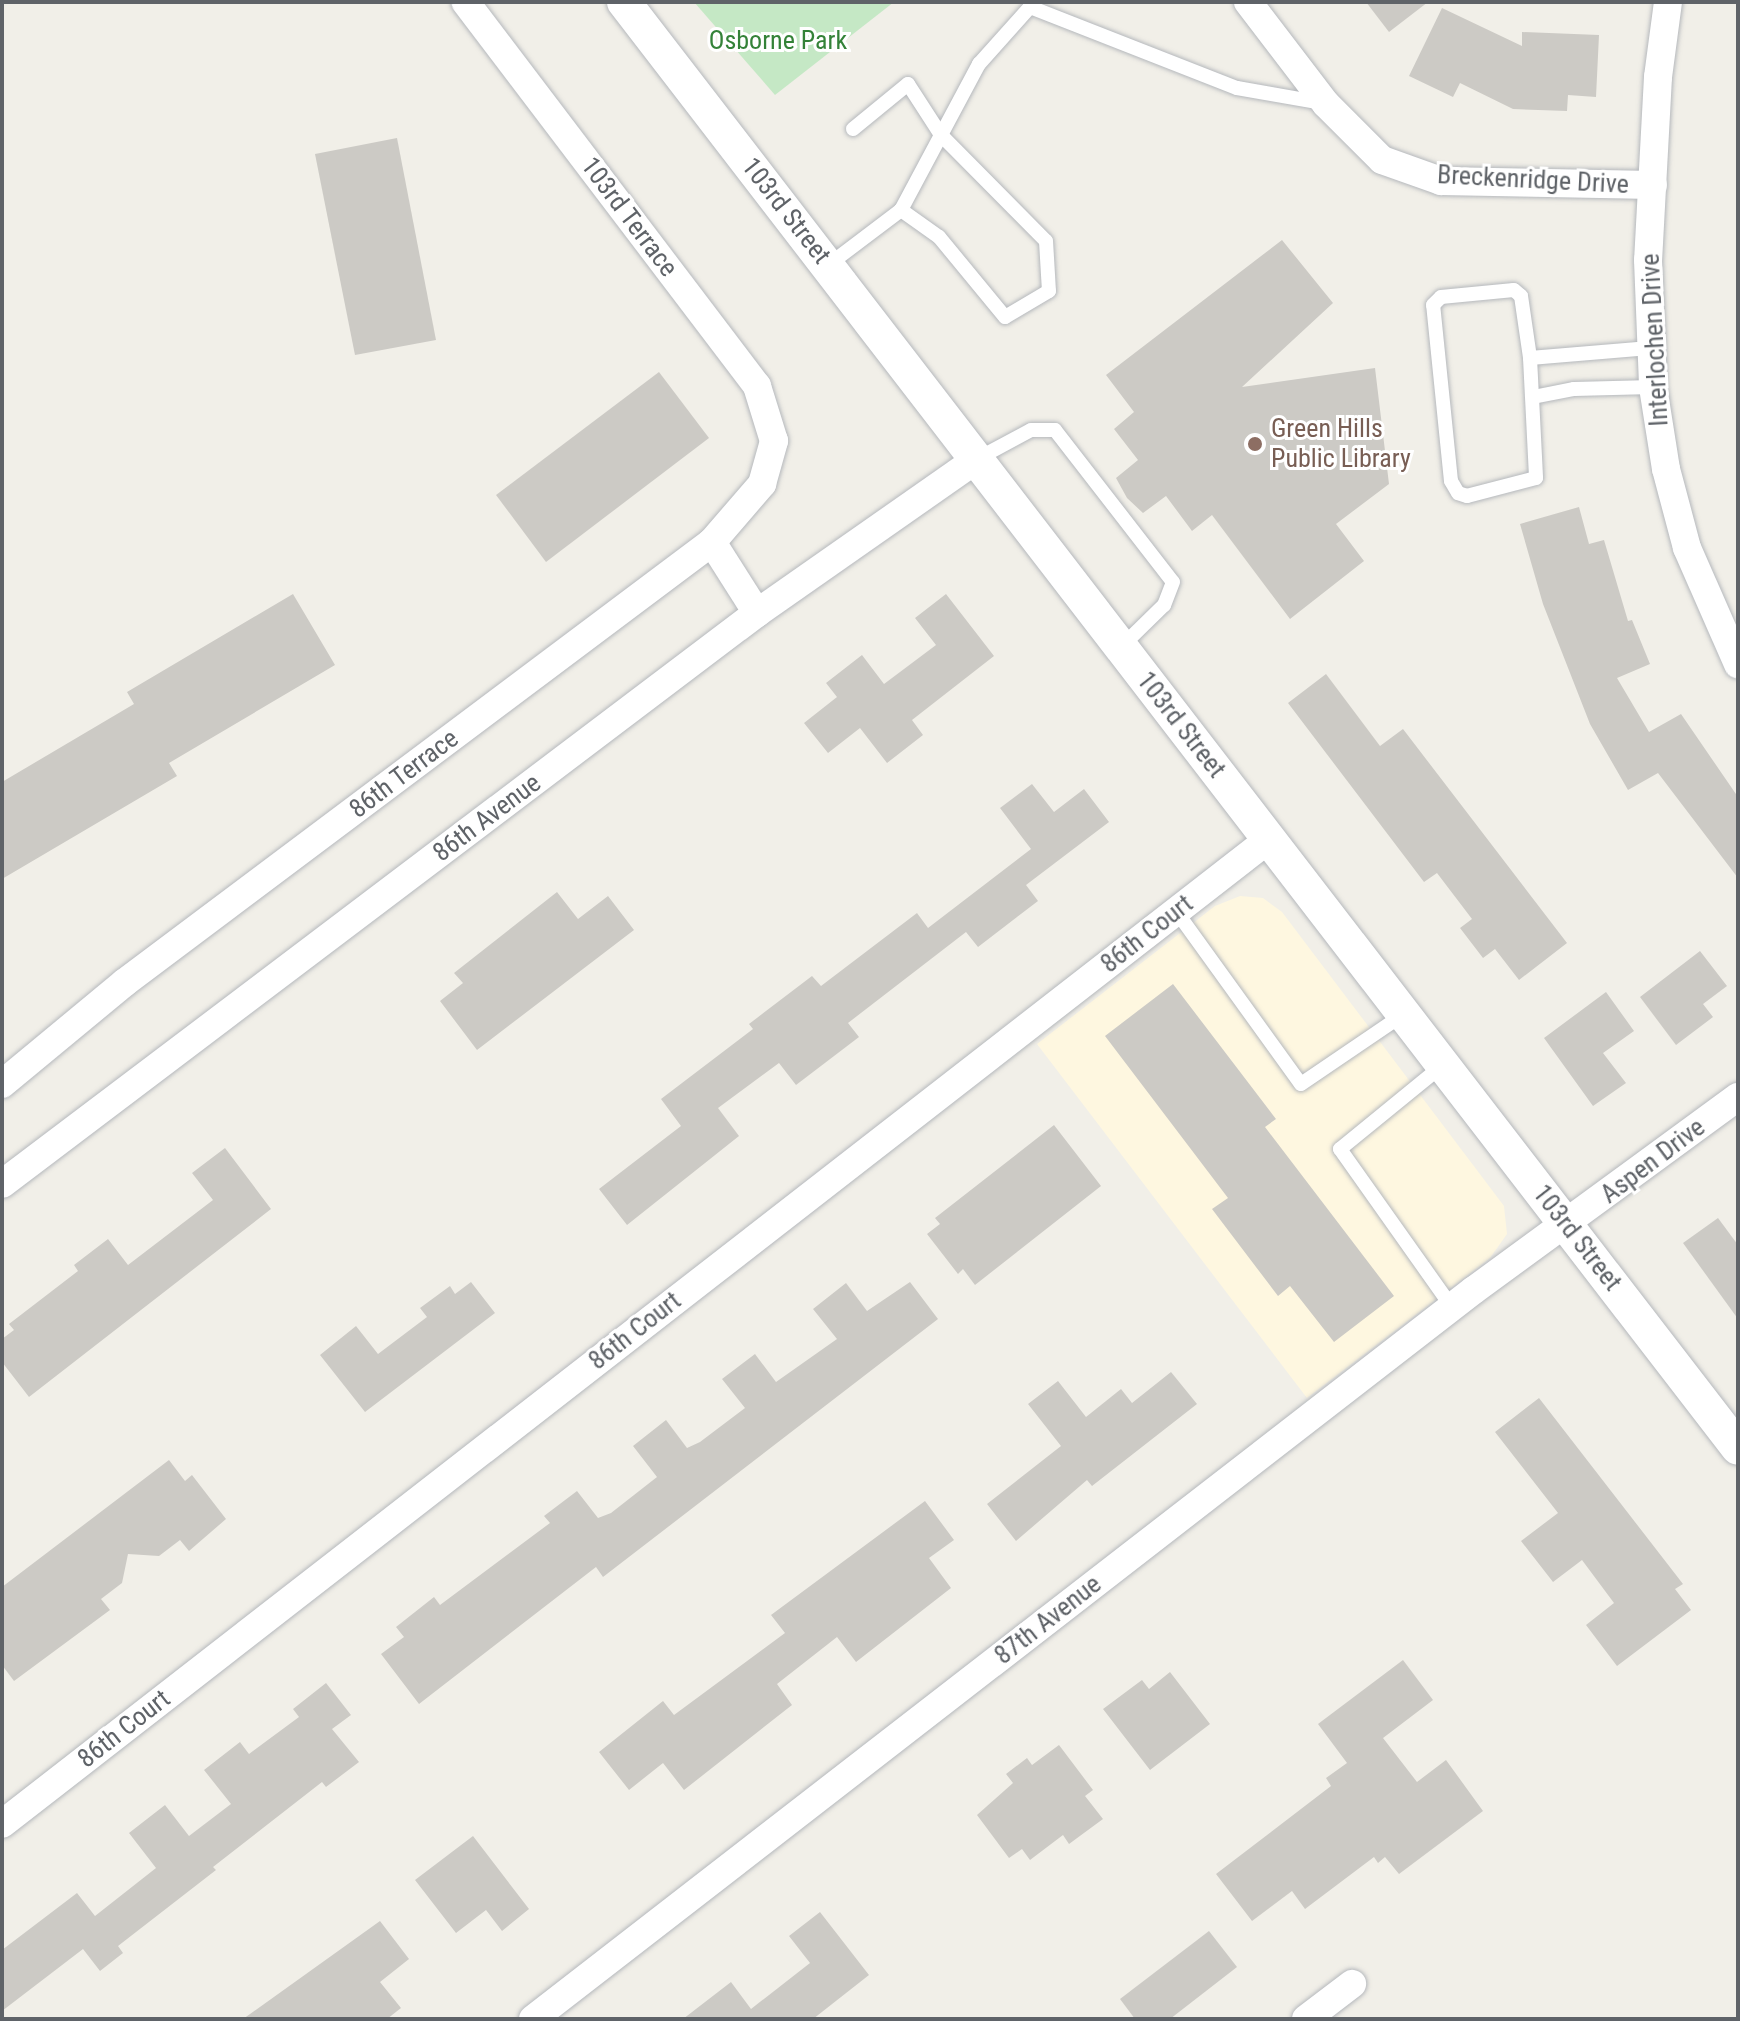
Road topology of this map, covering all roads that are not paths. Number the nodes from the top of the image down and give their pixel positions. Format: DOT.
graph roads {
  1 [pos="466,2"];
  2 [pos="624,2"];
  3 [pos="1248,2"];
  4 [pos="1668,2"];
  5 [pos="1326,104"];
  6 [pos="853,129"];
  7 [pos="941,135"];
  8 [pos="1653,185"];
  9 [pos="901,210"];
  10 [pos="827,266"];
  11 [pos="1650,348"];
  12 [pos="1530,358"];
  13 [pos="1653,387"];
  14 [pos="1533,397"];
  15 [pos="774,441"];
  16 [pos="977,459"];
  17 [pos="712,542"];
  18 [pos="757,613"];
  19 [pos="1121,647"];
  20 [pos="1738,664"];
  21 [pos="1269,839"];
  22 [pos="1176,911"];
  23 [pos="1404,1014"];
  24 [pos="1443,1065"];
  25 [pos="2,1084"];
  26 [pos="1738,1097"];
  27 [pos="2,1184"];
  28 [pos="1567,1226"];
  29 [pos="1452,1307"];
  30 [pos="1738,1448"];
  31 [pos="2,1824"];
  32 [pos="1352,1984"];
  33 [pos="533,2019"];
  34 [pos="1306,2019"];
  1 -- 15 [label="street, 103rd Terrace"];
  2 -- 10 [label="street, 103rd Street"];
  3 -- 5 [label="street, Breckenridge Drive"];
  4 -- 8 [label="street, Interlochen Drive"];
  5 -- 7 [label="lane"];
  5 -- 8 [label="street, Breckenridge Drive"];
  6 -- 7 [label="lane"];
  7 -- 9 [label="lane"];
  7 -- 9 [label="lane"];
  8 -- 11 [label="street, Interlochen Drive"];
  9 -- 10 [label="lane"];
  10 -- 16 [label="street, 103rd Street"];
  11 -- 12 [label="lane"];
  11 -- 13 [label="street, Interlochen Drive"];
  12 -- 14 [label="lane"];
  12 -- 14 [label="lane"];
  13 -- 14 [label="lane"];
  13 -- 20 [label="street, Interlochen Drive"];
  15 -- 17 [label="street, 86th Terrace"];
  16 -- 18 [label="street, 86th Avenue"];
  16 -- 19 [label="street, 103rd Street"];
  16 -- 19 [label="lane"];
  17 -- 18 [label="street"];
  17 -- 25 [label="street, 86th Terrace"];
  18 -- 27 [label="street, 86th Avenue"];
  19 -- 21 [label="street, 103rd Street"];
  21 -- 22 [label="street, 86th Court"];
  21 -- 23 [label="street, 103rd Street"];
  22 -- 23 [label="lane"];
  22 -- 31 [label="street, 86th Court"];
  23 -- 24 [label="street, 103rd Street"];
  24 -- 28 [label="street, 103rd Street"];
  24 -- 29 [label="lane"];
  26 -- 28 [label="street, Aspen Drive"];
  28 -- 29 [label="street, 87th Avenue"];
  28 -- 30 [label="street, 103rd Street"];
  29 -- 33 [label="street, 87th Avenue"];
  32 -- 34 [label="street"];
}
